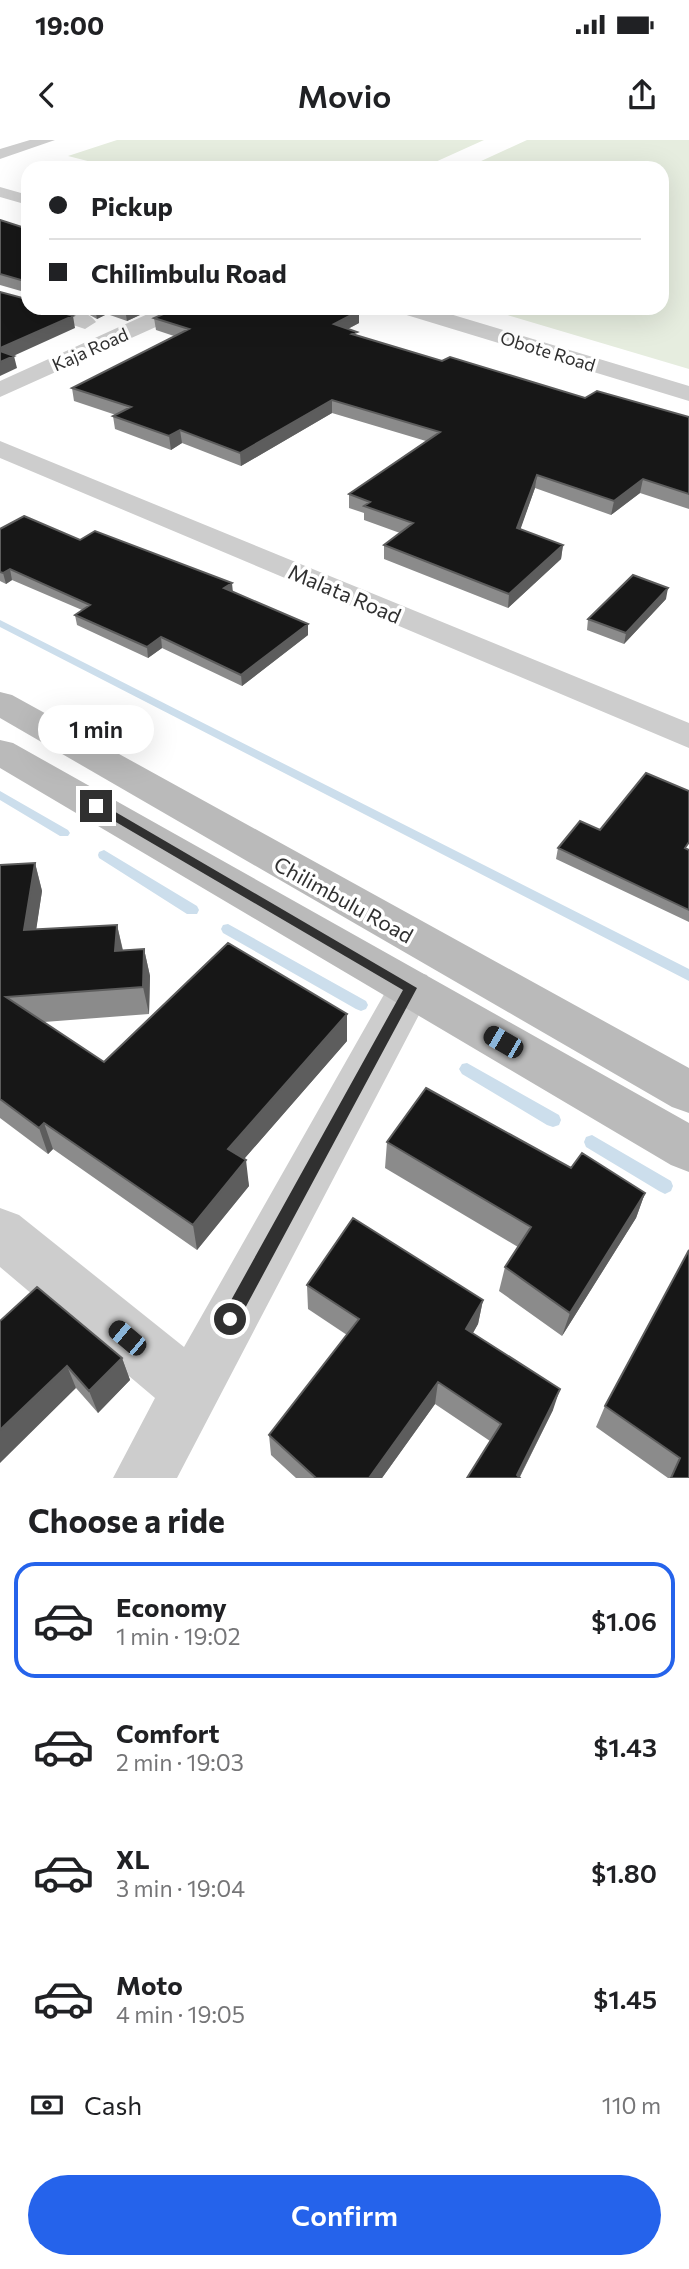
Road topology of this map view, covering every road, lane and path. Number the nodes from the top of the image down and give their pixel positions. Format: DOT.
graph roads {
  1 [pos="47,140"];
  2 [pos="0,154"];
  3 [pos="0,192"];
  4 [pos="21,198"];
  5 [pos="67,315"];
  6 [pos="164,315"];
  7 [pos="431,315"];
  8 [pos="85,321"];
  9 [pos="0,390"];
  10 [pos="689,394"];
  11 [pos="0,449"];
  12 [pos="0,703"];
  13 [pos="689,736"];
  14 [pos="0,752"];
  15 [pos="411,988"];
  16 [pos="689,1091"];
  17 [pos="689,1149"];
  18 [pos="0,1233"];
  19 [pos="191,1390"];
  20 [pos="144,1478"];
  1 -- 2 [label="street"];
  3 -- 4 [label="street"];
  5 -- 8 [label="street"];
  6 -- 9 [label="street, Kaja Road"];
  7 -- 10 [label="street, Obote Road"];
  11 -- 13 [label="street, Malata Road"];
  12 -- 16 [label="main road, Chilimbulu Road"];
  14 -- 15 [label="main road, Chilimbulu Road"];
  15 -- 17 [label="main road, Chilimbulu Road"];
  15 -- 19 [label="street"];
  18 -- 19 [label="street"];
  19 -- 20 [label="street"];
}
